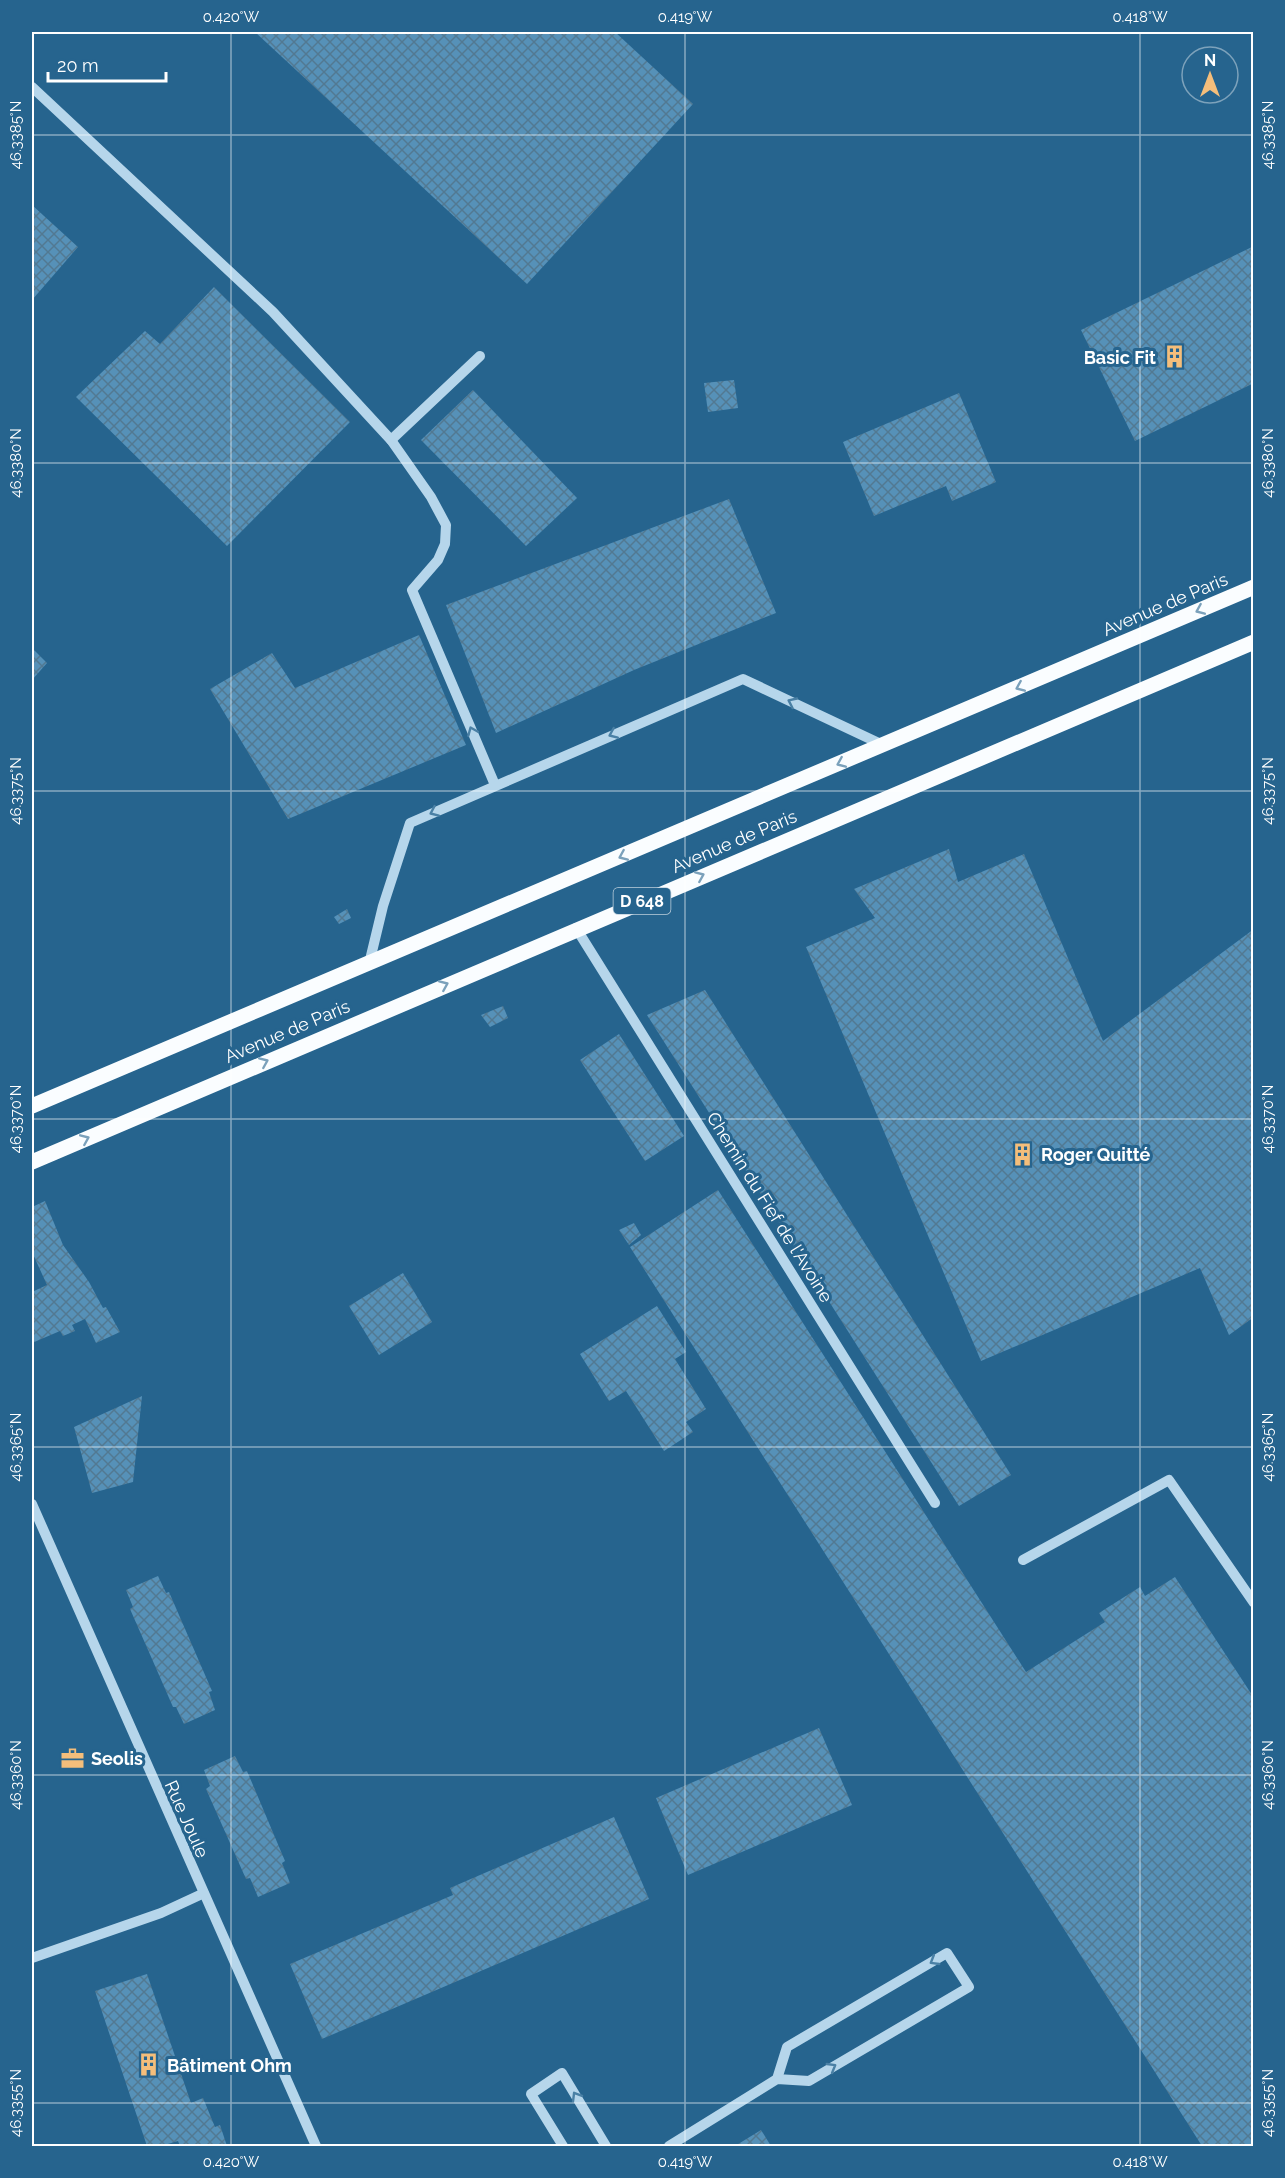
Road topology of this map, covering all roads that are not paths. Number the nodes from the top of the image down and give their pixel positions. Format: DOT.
graph roads {
  1 [pos="32,87"];
  2 [pos="480,356"];
  3 [pos="391,440"];
  4 [pos="1254,587"];
  5 [pos="1254,642"];
  6 [pos="883,745"];
  7 [pos="495,785"];
  8 [pos="576,928"];
  9 [pos="369,964"];
  10 [pos="32,1106"];
  11 [pos="32,1162"];
  12 [pos="935,1503"];
  13 [pos="32,1504"];
  14 [pos="1023,1560"];
  15 [pos="1254,1603"];
  16 [pos="202,1893"];
  17 [pos="32,1958"];
  18 [pos="777,2079"];
  19 [pos="316,2146"];
  20 [pos="563,2146"];
  21 [pos="606,2146"];
  22 [pos="669,2146"];
  1 -- 3 [label="street"];
  2 -- 3 [label="street"];
  7 -- 3 [label="street, one-way"];
  4 -- 6 [label="main road, Avenue de Paris / D 648, one-way"];
  8 -- 5 [label="main road, Avenue de Paris / D 648, one-way"];
  6 -- 7 [label="street, one-way"];
  6 -- 9 [label="main road, Avenue de Paris / D 648, one-way"];
  7 -- 9 [label="street, one-way"];
  11 -- 8 [label="main road, Avenue de Paris / D 648, one-way"];
  8 -- 12 [label="street, Chemin du Fief de l'Avoine"];
  9 -- 10 [label="main road, Avenue de Paris / D 648"];
  13 -- 16 [label="street, Rue Joule"];
  14 -- 15 [label="street"];
  16 -- 17 [label="street"];
  16 -- 19 [label="street, Rue Joule"];
  18 -- 18 [label="street, one-way"];
  18 -- 22 [label="street"];
  21 -- 20 [label="street, one-way"];
}
